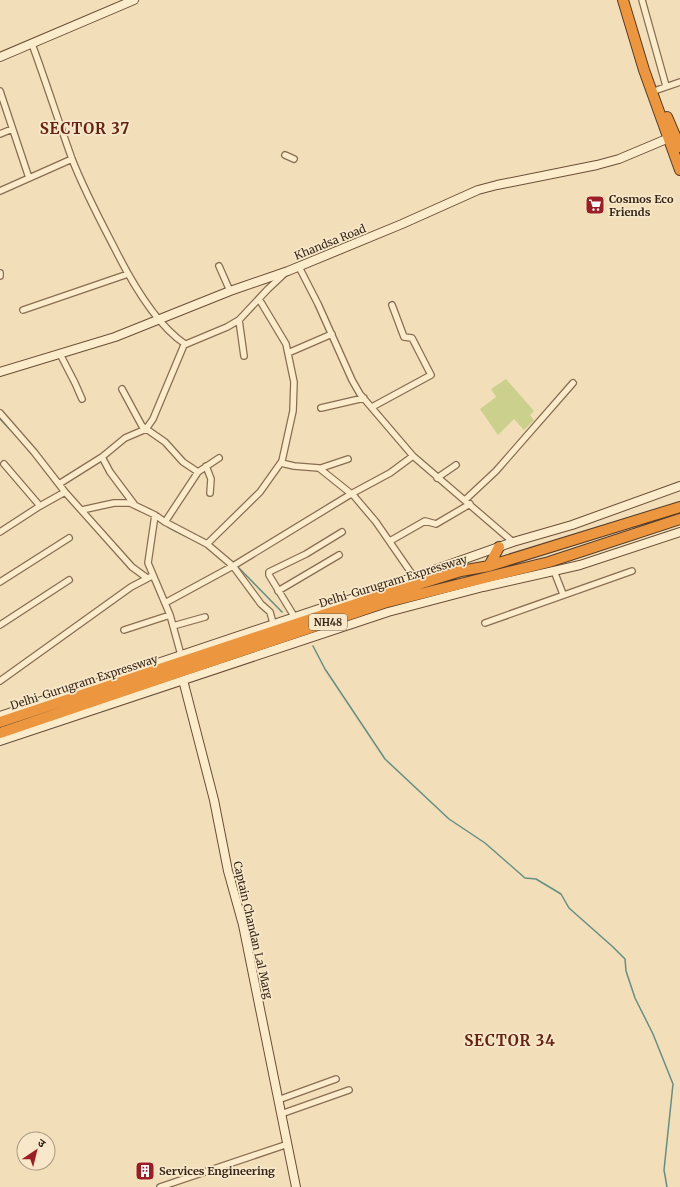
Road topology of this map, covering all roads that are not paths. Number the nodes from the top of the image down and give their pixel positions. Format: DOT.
graph roads {
  1 [pos="134,0"];
  2 [pos="623,0"];
  3 [pos="629,0"];
  4 [pos="642,0"];
  5 [pos="32,44"];
  6 [pos="0,57"];
  7 [pos="645,63"];
  8 [pos="680,82"];
  9 [pos="662,88"];
  10 [pos="0,91"];
  11 [pos="12,129"];
  12 [pos="0,134"];
  13 [pos="675,136"];
  14 [pos="680,147"];
  15 [pos="286,155"];
  16 [pos="72,159"];
  17 [pos="294,159"];
  18 [pos="680,170"];
  19 [pos="29,178"];
  20 [pos="0,191"];
  21 [pos="219,266"];
  22 [pos="299,267"];
  23 [pos="288,271"];
  24 [pos="0,273"];
  25 [pos="128,274"];
  26 [pos="0,276"];
  27 [pos="230,292"];
  28 [pos="259,299"];
  29 [pos="392,305"];
  30 [pos="23,310"];
  31 [pos="160,320"];
  32 [pos="239,320"];
  33 [pos="332,334"];
  34 [pos="185,344"];
  35 [pos="288,353"];
  36 [pos="60,354"];
  37 [pos="244,356"];
  38 [pos="0,372"];
  39 [pos="573,383"];
  40 [pos="122,389"];
  41 [pos="364,398"];
  42 [pos="82,399"];
  43 [pos="372,407"];
  44 [pos="321,408"];
  45 [pos="0,413"];
  46 [pos="146,429"];
  47 [pos="413,456"];
  48 [pos="102,457"];
  49 [pos="219,458"];
  50 [pos="348,459"];
  51 [pos="281,463"];
  52 [pos="4,464"];
  53 [pos="456,464"];
  54 [pos="206,466"];
  55 [pos="321,468"];
  56 [pos="198,472"];
  57 [pos="437,478"];
  58 [pos="59,484"];
  59 [pos="680,486"];
  60 [pos="65,492"];
  61 [pos="210,493"];
  62 [pos="351,494"];
  63 [pos="465,500"];
  64 [pos="134,504"];
  65 [pos="470,504"];
  66 [pos="40,506"];
  67 [pos="680,507"];
  68 [pos="82,510"];
  69 [pos="155,515"];
  70 [pos="680,519"];
  71 [pos="165,522"];
  72 [pos="0,532"];
  73 [pos="342,532"];
  74 [pos="680,532"];
  75 [pos="69,538"];
  76 [pos="390,541"];
  77 [pos="513,542"];
  78 [pos="207,544"];
  79 [pos="499,547"];
  80 [pos="339,554"];
  81 [pos="234,566"];
  82 [pos="489,566"];
  83 [pos="554,571"];
  84 [pos="632,571"];
  85 [pos="150,577"];
  86 [pos="414,577"];
  87 [pos="69,580"];
  88 [pos="0,582"];
  89 [pos="462,584"];
  90 [pos="483,587"];
  91 [pos="442,589"];
  92 [pos="278,591"];
  93 [pos="563,594"];
  94 [pos="433,599"];
  95 [pos="165,603"];
  96 [pos="170,616"];
  97 [pos="294,616"];
  98 [pos="205,617"];
  99 [pos="273,623"];
  100 [pos="485,623"];
  101 [pos="0,625"];
  102 [pos="173,626"];
  103 [pos="124,630"];
  104 [pos="262,631"];
  105 [pos="181,655"];
  106 [pos="183,680"];
  107 [pos="0,681"];
  108 [pos="0,716"];
  109 [pos="0,722"];
  110 [pos="0,732"];
  111 [pos="0,741"];
  112 [pos="336,1079"];
  113 [pos="349,1090"];
  114 [pos="278,1100"];
  115 [pos="282,1114"];
  116 [pos="288,1144"];
  117 [pos="160,1187"];
  118 [pos="296,1187"];
  1 -- 5 [label="main road"];
  2 -- 7 [label="highway"];
  3 -- 7 [label="highway"];
  4 -- 9 [label="street"];
  5 -- 6 [label="main road"];
  5 -- 16 [label="street"];
  7 -- 9 [label="highway"];
  7 -- 13 [label="highway"];
  8 -- 9 [label="street"];
  9 -- 13 [label="highway"];
  10 -- 11 [label="street"];
  11 -- 12 [label="street"];
  11 -- 19 [label="street"];
  13 -- 14 [label="highway"];
  13 -- 18 [label="highway"];
  13 -- 22 [label="main road, Khandsa Road"];
  15 -- 17 [label="street"];
  16 -- 19 [label="street"];
  16 -- 25 [label="street"];
  19 -- 20 [label="street"];
  21 -- 27 [label="street"];
  22 -- 23 [label="main road, Khandsa Road"];
  22 -- 33 [label="street"];
  23 -- 27 [label="main road, Khandsa Road"];
  23 -- 28 [label="street"];
  24 -- 26 [label="street"];
  25 -- 30 [label="street"];
  25 -- 31 [label="street"];
  27 -- 31 [label="main road, Khandsa Road"];
  28 -- 32 [label="street"];
  28 -- 35 [label="street"];
  29 -- 43 [label="street"];
  31 -- 34 [label="street"];
  31 -- 36 [label="main road, Khandsa Road"];
  32 -- 34 [label="street"];
  32 -- 37 [label="street"];
  33 -- 35 [label="street"];
  33 -- 41 [label="street"];
  34 -- 46 [label="street"];
  35 -- 51 [label="street"];
  36 -- 38 [label="main road, Khandsa Road"];
  36 -- 42 [label="street"];
  39 -- 63 [label="street"];
  40 -- 46 [label="street"];
  41 -- 43 [label="street"];
  41 -- 44 [label="street"];
  43 -- 47 [label="street"];
  45 -- 58 [label="street"];
  46 -- 48 [label="street"];
  46 -- 56 [label="street"];
  47 -- 57 [label="street"];
  47 -- 62 [label="street"];
  48 -- 58 [label="street"];
  48 -- 64 [label="street"];
  49 -- 54 [label="street"];
  50 -- 55 [label="street"];
  51 -- 55 [label="street"];
  51 -- 78 [label="street"];
  52 -- 66 [label="street"];
  53 -- 57 [label="street"];
  54 -- 56 [label="street"];
  54 -- 61 [label="street"];
  55 -- 62 [label="street"];
  56 -- 71 [label="street"];
  57 -- 63 [label="street"];
  58 -- 60 [label="street"];
  59 -- 77 [label="main road"];
  60 -- 66 [label="street"];
  60 -- 68 [label="street"];
  62 -- 76 [label="street"];
  62 -- 81 [label="street"];
  63 -- 65 [label="street"];
  64 -- 68 [label="street"];
  64 -- 69 [label="street"];
  65 -- 76 [label="street"];
  65 -- 77 [label="street"];
  66 -- 72 [label="street"];
  67 -- 82 [label="highway, Delhi-Gurugram Expressway / NH48"];
  68 -- 85 [label="street"];
  69 -- 71 [label="street"];
  69 -- 85 [label="street"];
  70 -- 89 [label="highway, Delhi-Gurugram Expressway / NH48"];
  71 -- 78 [label="street"];
  73 -- 92 [label="street"];
  74 -- 83 [label="main road"];
  75 -- 88 [label="street"];
  76 -- 86 [label="street"];
  77 -- 79 [label="main road"];
  78 -- 81 [label="street"];
  79 -- 82 [label="highway"];
  79 -- 86 [label="main road"];
  80 -- 92 [label="street"];
  81 -- 95 [label="street"];
  81 -- 99 [label="street"];
  82 -- 104 [label="highway, Delhi-Gurugram Expressway / NH48"];
  83 -- 90 [label="main road"];
  83 -- 93 [label="street"];
  84 -- 93 [label="street"];
  85 -- 95 [label="street"];
  85 -- 107 [label="street"];
  86 -- 97 [label="main road"];
  87 -- 101 [label="street"];
  89 -- 90 [label="highway"];
  89 -- 91 [label="highway, Delhi-Gurugram Expressway / NH48"];
  90 -- 94 [label="main road"];
  91 -- 94 [label="highway"];
  91 -- 110 [label="highway, Delhi-Gurugram Expressway / NH48"];
  92 -- 97 [label="street"];
  93 -- 100 [label="street"];
  94 -- 106 [label="main road"];
  95 -- 96 [label="street"];
  96 -- 102 [label="street"];
  96 -- 103 [label="street"];
  97 -- 99 [label="main road"];
  98 -- 102 [label="street"];
  99 -- 104 [label="main road"];
  102 -- 105 [label="street"];
  104 -- 105 [label="main road"];
  104 -- 109 [label="highway, Delhi-Gurugram Expressway / NH48"];
  105 -- 108 [label="main road"];
  106 -- 111 [label="main road"];
  106 -- 114 [label="main road, Captain Chandan Lal Marg"];
  112 -- 114 [label="street"];
  113 -- 115 [label="street"];
  114 -- 115 [label="main road, Captain Chandan Lal Marg"];
  115 -- 116 [label="main road, Captain Chandan Lal Marg"];
  116 -- 117 [label="street"];
  116 -- 118 [label="main road, Captain Chandan Lal Marg"];
}
